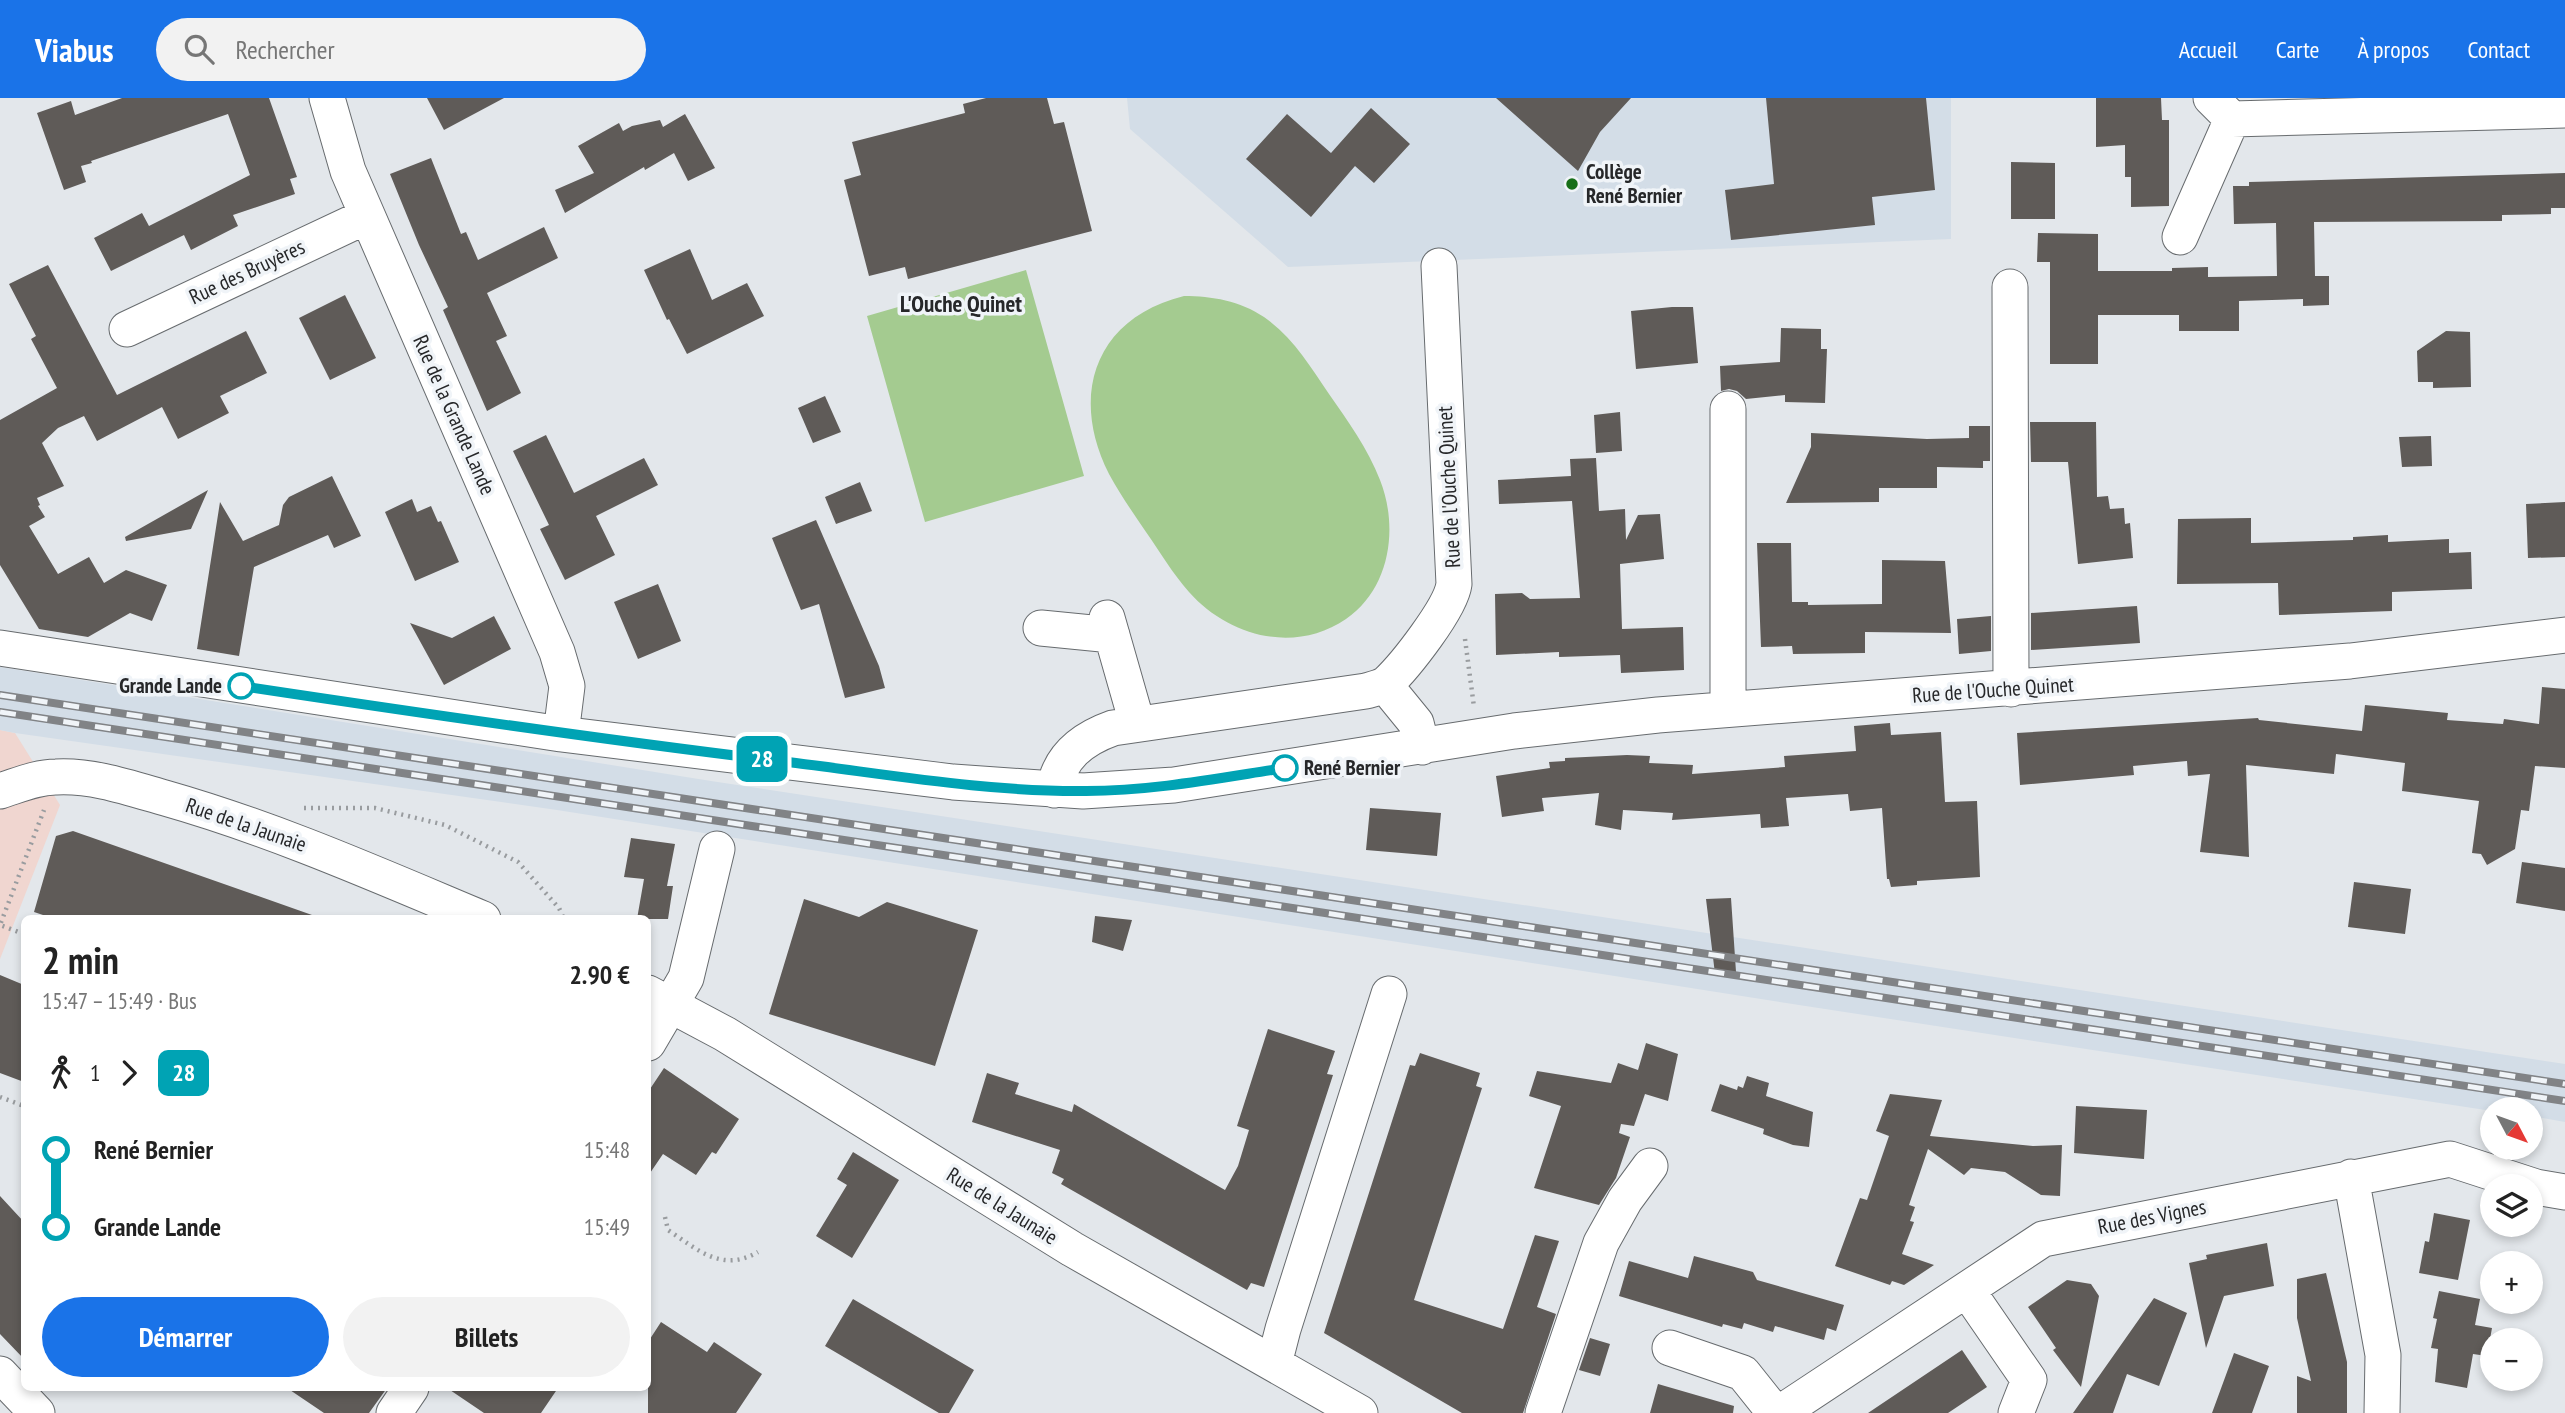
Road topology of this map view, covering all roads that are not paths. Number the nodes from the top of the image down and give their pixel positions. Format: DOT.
graph roads {
  1 [pos="327,98"];
  2 [pos="2222,109"];
  3 [pos="2565,110"];
  4 [pos="367,216"];
  5 [pos="2180,237"];
  6 [pos="1439,266"];
  7 [pos="2010,287"];
  8 [pos="127,329"];
  9 [pos="1728,410"];
  10 [pos="1041,628"];
  11 [pos="2565,635"];
  12 [pos="0,649"];
  13 [pos="1385,685"];
  14 [pos="2011,690"];
  15 [pos="1728,709"];
  16 [pos="1137,723"];
  17 [pos="561,734"];
  18 [pos="1422,747"];
  19 [pos="1054,790"];
  20 [pos="0,791"];
  21 [pos="717,849"];
  22 [pos="473,915"];
  23 [pos="1389,994"];
  24 [pos="659,999"];
  25 [pos="651,1031"];
  26 [pos="1650,1166"];
  27 [pos="2351,1177"];
  28 [pos="2565,1192"];
  29 [pos="1967,1290"];
  30 [pos="1670,1348"];
  31 [pos="1275,1364"];
  32 [pos="0,1374"];
  33 [pos="409,1391"];
  34 [pos="37,1413"];
  35 [pos="394,1413"];
  36 [pos="1360,1413"];
  37 [pos="1543,1413"];
  38 [pos="1775,1413"];
  39 [pos="1780,1413"];
  40 [pos="2016,1413"];
  41 [pos="2382,1413"];
  1 -- 4 [label="street, Rue de la Grande Lande"];
  2 -- 3 [label="street"];
  2 -- 5 [label="street"];
  4 -- 8 [label="street, Rue des Bruyères"];
  4 -- 17 [label="street, Rue de la Grande Lande"];
  6 -- 13 [label="street, Rue de l'Ouche Quinet"];
  7 -- 14 [label="street"];
  9 -- 15 [label="street"];
  10 -- 16 [label="street"];
  11 -- 14 [label="street, Rue de l'Ouche Quinet"];
  12 -- 17 [label="street, Rue de l'Ouche Quinet"];
  13 -- 16 [label="street"];
  13 -- 18 [label="street"];
  14 -- 15 [label="street, Rue de l'Ouche Quinet"];
  15 -- 18 [label="street, Rue de l'Ouche Quinet"];
  16 -- 19 [label="street"];
  17 -- 19 [label="street, Rue de l'Ouche Quinet"];
  18 -- 19 [label="street, Rue de l'Ouche Quinet"];
  20 -- 22 [label="street, Rue de la Jaunaie"];
  21 -- 24 [label="street"];
  23 -- 31 [label="street"];
  24 -- 25 [label="street"];
  24 -- 31 [label="street, Rue de la Jaunaie"];
  26 -- 37 [label="street"];
  27 -- 28 [label="street, Rue des Vignes"];
  27 -- 29 [label="street, Rue des Vignes"];
  27 -- 41 [label="street"];
  29 -- 39 [label="street, Rue des Vignes"];
  29 -- 40 [label="street"];
  30 -- 38 [label="street"];
  31 -- 36 [label="street, Rue de la Jaunaie"];
  32 -- 34 [label="street"];
  33 -- 35 [label="street"];
}
